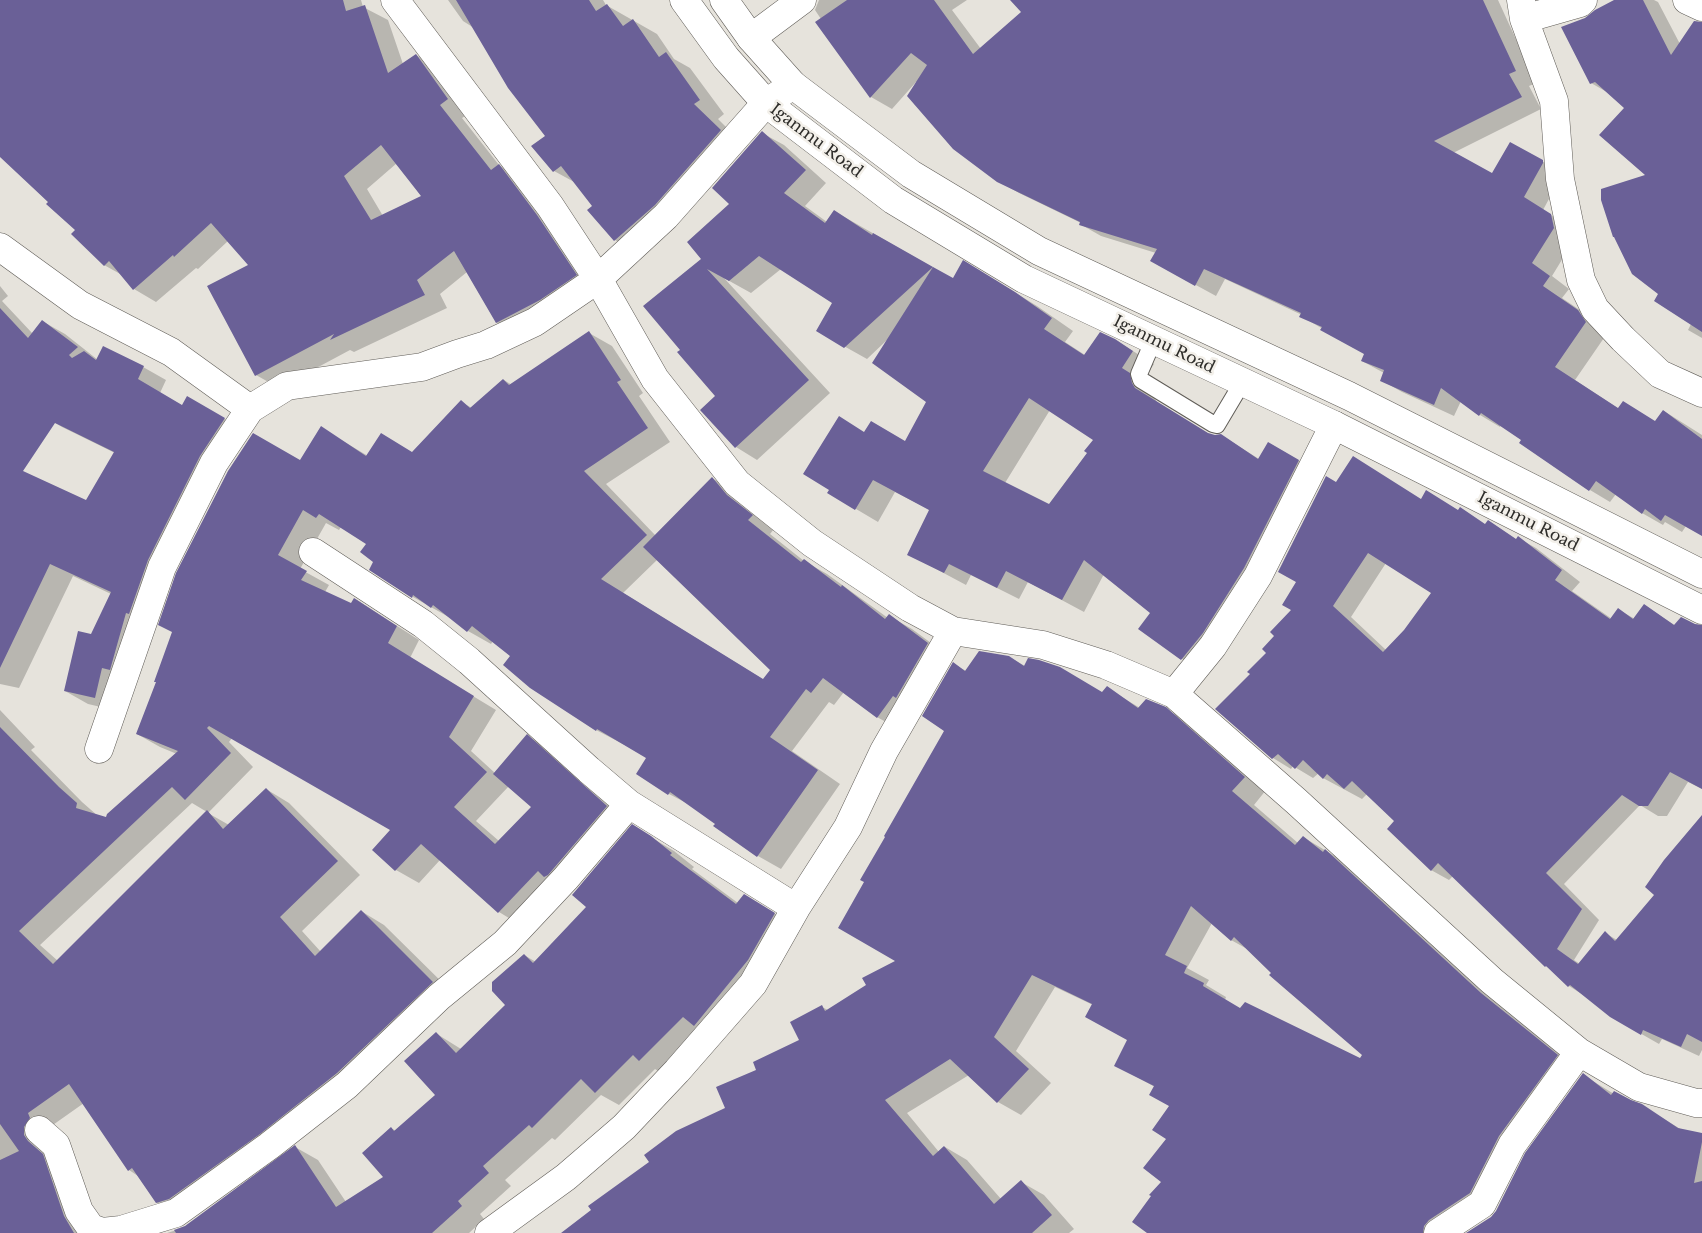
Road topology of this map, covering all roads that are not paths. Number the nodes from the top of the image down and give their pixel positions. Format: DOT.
graph roads {
  1 [pos="395,0"];
  2 [pos="684,0"];
  3 [pos="724,0"];
  4 [pos="802,0"];
  5 [pos="1583,0"];
  6 [pos="1687,0"];
  7 [pos="1702,7"];
  8 [pos="1523,9"];
  9 [pos="751,38"];
  10 [pos="793,85"];
  11 [pos="766,104"];
  12 [pos="0,247"];
  13 [pos="598,279"];
  14 [pos="1154,339"];
  15 [pos="1242,383"];
  16 [pos="1702,393"];
  17 [pos="250,408"];
  18 [pos="1334,425"];
  19 [pos="313,552"];
  20 [pos="1702,574"];
  21 [pos="1700,604"];
  22 [pos="953,631"];
  23 [pos="1174,694"];
  24 [pos="99,749"];
  25 [pos="629,804"];
  26 [pos="796,908"];
  27 [pos="1579,1052"];
  28 [pos="1702,1103"];
  29 [pos="39,1130"];
  30 [pos="489,1233"];
  31 [pos="1438,1233"];
  1 -- 13 [label="street"];
  2 -- 11 [label="street, Iganmu Road"];
  3 -- 9 [label="street, Iganmu Road"];
  4 -- 9 [label="street"];
  5 -- 8 [label="street"];
  6 -- 7 [label="street"];
  8 -- 16 [label="street"];
  9 -- 10 [label="street, Iganmu Road"];
  10 -- 11 [label="street"];
  10 -- 20 [label="street, Iganmu Road"];
  11 -- 13 [label="street"];
  11 -- 14 [label="street, Iganmu Road"];
  12 -- 17 [label="street"];
  13 -- 17 [label="street"];
  13 -- 22 [label="street"];
  14 -- 15 [label="street, Iganmu Road"];
  14 -- 15 [label="lane"];
  15 -- 18 [label="street, Iganmu Road"];
  17 -- 24 [label="street"];
  18 -- 21 [label="street, Iganmu Road"];
  18 -- 23 [label="street"];
  19 -- 25 [label="street"];
  22 -- 23 [label="street"];
  22 -- 26 [label="street"];
  23 -- 27 [label="street"];
  25 -- 26 [label="street"];
  25 -- 29 [label="street"];
  26 -- 30 [label="street"];
  27 -- 28 [label="street"];
  27 -- 31 [label="street"];
}
